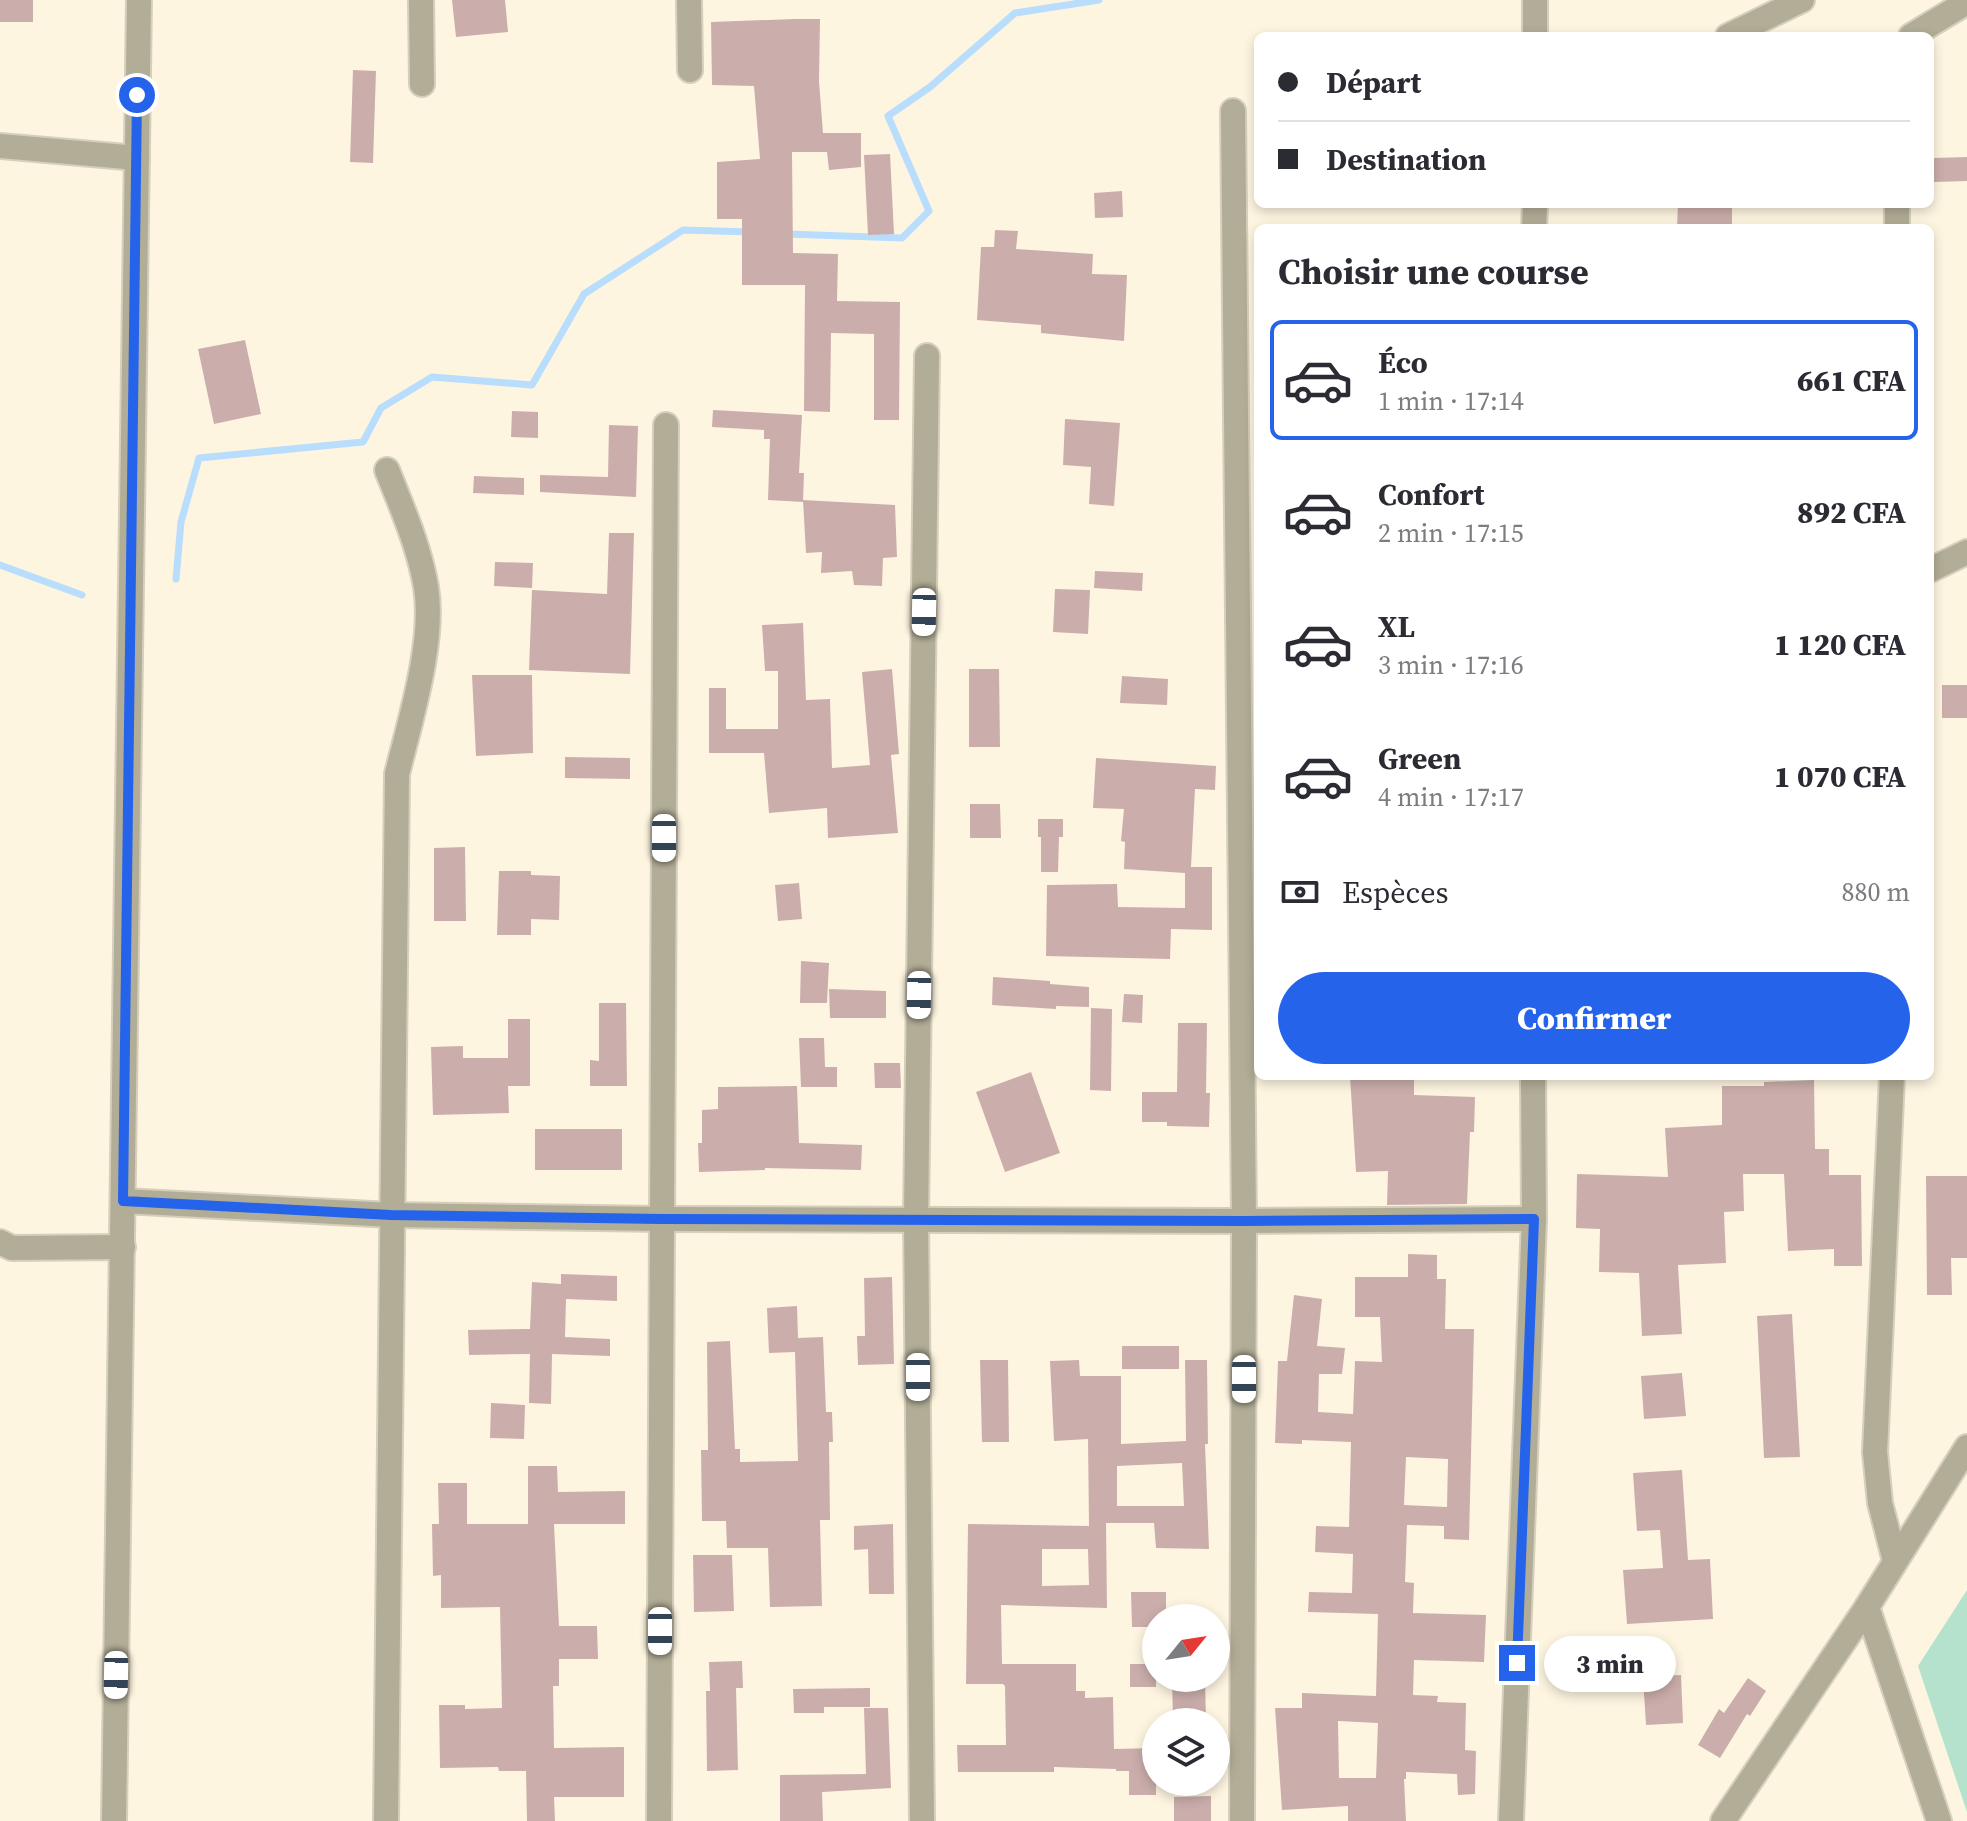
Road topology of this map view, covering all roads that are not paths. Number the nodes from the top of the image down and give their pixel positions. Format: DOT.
graph roads {
  1 [pos="139,0"];
  2 [pos="421,0"];
  3 [pos="689,0"];
  4 [pos="1535,0"];
  5 [pos="1802,0"];
  6 [pos="1967,2"];
  7 [pos="1535,32"];
  8 [pos="1736,32"];
  9 [pos="1918,32"];
  10 [pos="690,70"];
  11 [pos="422,84"];
  12 [pos="1233,111"];
  13 [pos="0,146"];
  14 [pos="137,158"];
  15 [pos="927,356"];
  16 [pos="666,425"];
  17 [pos="387,470"];
  18 [pos="1967,552"];
  19 [pos="1934,568"];
  20 [pos="1533,1080"];
  21 [pos="1892,1080"];
  22 [pos="123,1201"];
  23 [pos="391,1215"];
  24 [pos="662,1219"];
  25 [pos="916,1219"];
  26 [pos="1534,1219"];
  27 [pos="1244,1221"];
  28 [pos="0,1242"];
  29 [pos="123,1247"];
  30 [pos="1967,1447"];
  31 [pos="1895,1561"];
  32 [pos="1867,1607"];
  33 [pos="114,1821"];
  34 [pos="386,1821"];
  35 [pos="659,1821"];
  36 [pos="922,1821"];
  37 [pos="1242,1821"];
  38 [pos="1511,1821"];
  39 [pos="1723,1821"];
  40 [pos="1939,1821"];
  1 -- 14 [label="street"];
  2 -- 11 [label="street"];
  3 -- 10 [label="street"];
  4 -- 7 [label="street"];
  5 -- 8 [label="street"];
  6 -- 9 [label="street"];
  12 -- 27 [label="street"];
  13 -- 14 [label="street"];
  14 -- 22 [label="street"];
  15 -- 25 [label="street"];
  16 -- 24 [label="street"];
  17 -- 23 [label="street"];
  18 -- 19 [label="street"];
  20 -- 26 [label="street"];
  21 -- 31 [label="street"];
  22 -- 23 [label="street"];
  22 -- 29 [label="street"];
  23 -- 24 [label="street"];
  23 -- 34 [label="street"];
  24 -- 25 [label="street"];
  24 -- 35 [label="street"];
  25 -- 27 [label="street"];
  25 -- 36 [label="street"];
  26 -- 27 [label="street"];
  26 -- 38 [label="street"];
  27 -- 37 [label="street"];
  28 -- 29 [label="street"];
  29 -- 33 [label="street"];
  30 -- 31 [label="street"];
  31 -- 32 [label="street"];
  32 -- 39 [label="street"];
  32 -- 40 [label="street"];
}
